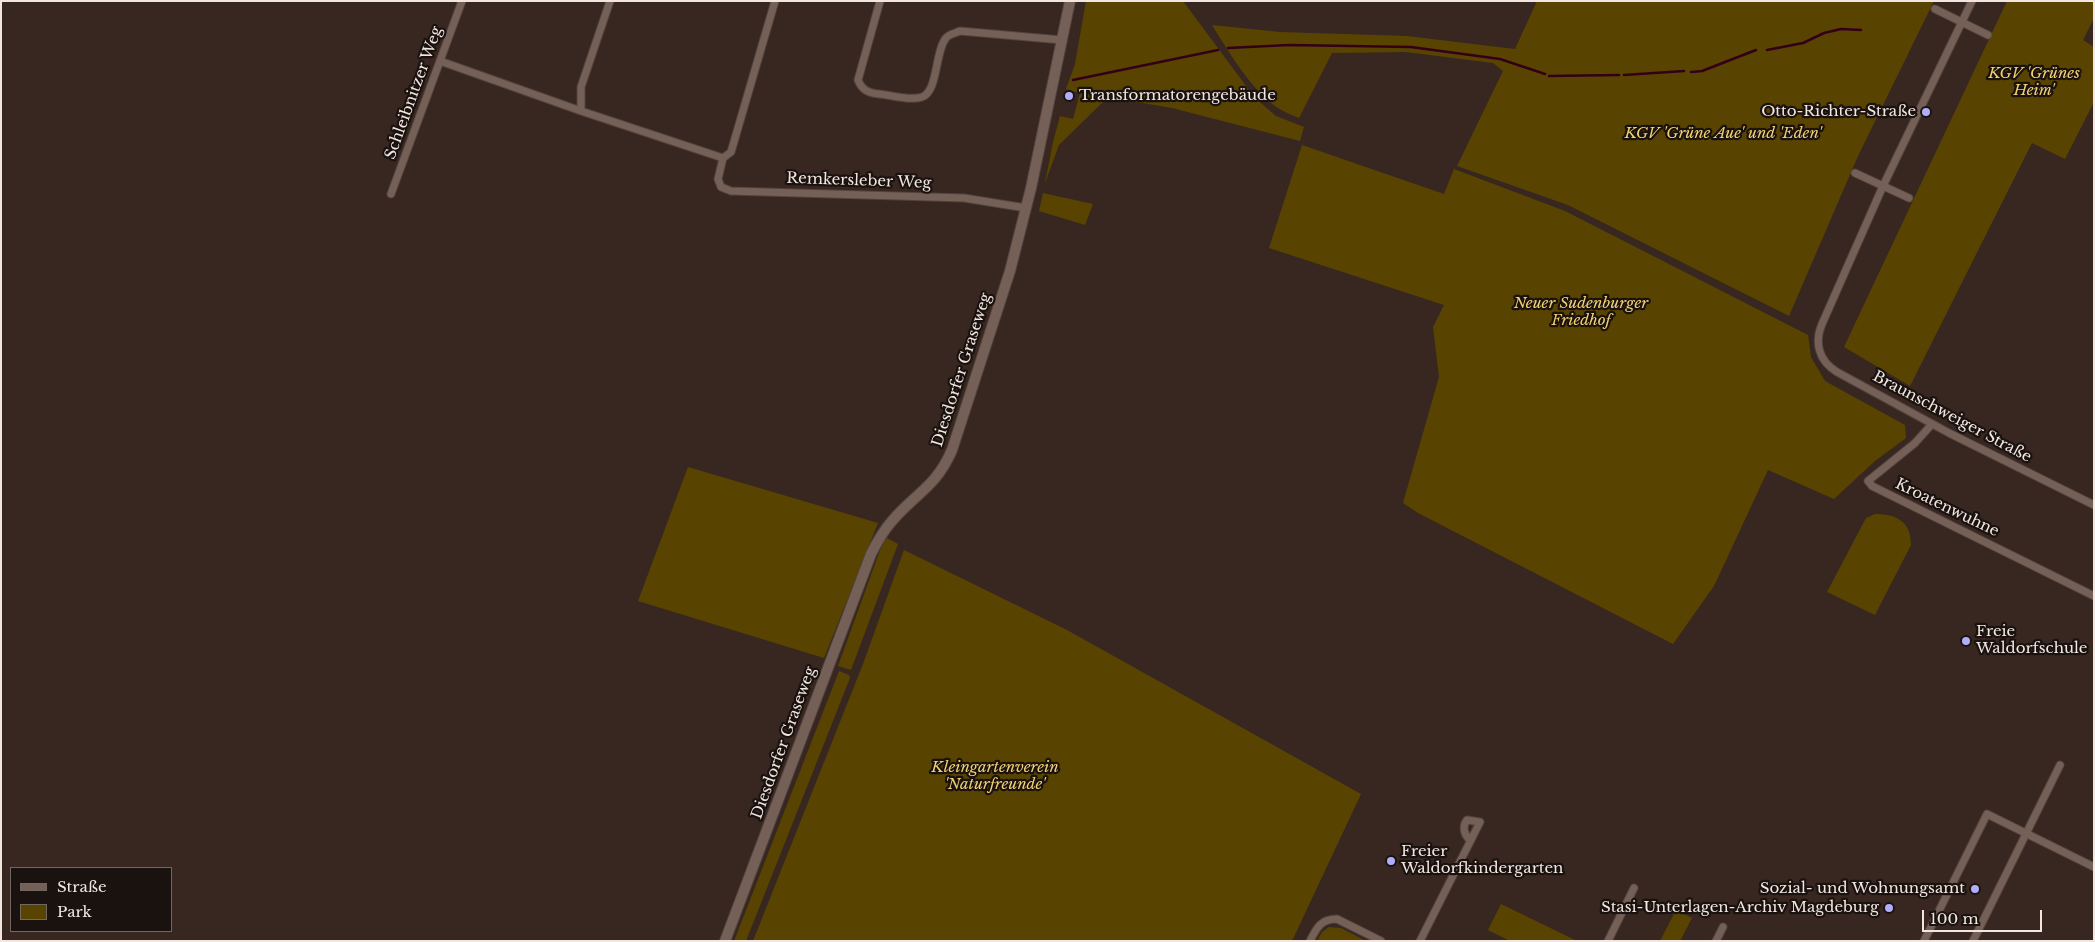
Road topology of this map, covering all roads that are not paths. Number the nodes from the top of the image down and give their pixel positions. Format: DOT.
graph roads {
  1 [pos="462,1"];
  2 [pos="610,1"];
  3 [pos="775,1"];
  4 [pos="880,1"];
  5 [pos="1070,1"];
  6 [pos="1972,1"];
  7 [pos="1935,9"];
  8 [pos="1961,22"];
  9 [pos="1988,35"];
  10 [pos="1062,40"];
  11 [pos="440,61"];
  12 [pos="581,111"];
  13 [pos="724,158"];
  14 [pos="1855,173"];
  15 [pos="1883,186"];
  16 [pos="391,194"];
  17 [pos="1909,198"];
  18 [pos="1026,208"];
  19 [pos="1932,424"];
  20 [pos="2094,505"];
  21 [pos="2094,596"];
  22 [pos="2060,765"];
  23 [pos="2027,835"];
  24 [pos="1470,840"];
  25 [pos="2094,867"];
  26 [pos="1634,888"];
  27 [pos="1723,927"];
  28 [pos="725,941"];
  29 [pos="1310,941"];
  30 [pos="1381,941"];
  31 [pos="1420,941"];
  32 [pos="1608,941"];
  33 [pos="1716,941"];
  34 [pos="1924,941"];
  35 [pos="1973,941"];
  1 -- 11 [label="street, Schleibnitzer Weg"];
  2 -- 12 [label="street"];
  3 -- 13 [label="street, Remkersleber Weg"];
  4 -- 10 [label="street"];
  5 -- 10 [label="main road, Diesdorfer Graseweg"];
  6 -- 8 [label="street"];
  7 -- 8 [label="street"];
  8 -- 9 [label="street"];
  8 -- 15 [label="street"];
  10 -- 18 [label="main road, Diesdorfer Graseweg"];
  11 -- 12 [label="street"];
  11 -- 16 [label="street, Schleibnitzer Weg"];
  12 -- 13 [label="street"];
  13 -- 18 [label="street, Remkersleber Weg"];
  14 -- 15 [label="street"];
  15 -- 17 [label="street"];
  15 -- 19 [label="street, Braunschweiger Straße"];
  18 -- 28 [label="main road, Diesdorfer Graseweg"];
  19 -- 20 [label="street, Braunschweiger Straße"];
  19 -- 21 [label="street, Kroatenwuhne"];
  22 -- 23 [label="street"];
  23 -- 25 [label="street"];
  23 -- 34 [label="street"];
  23 -- 35 [label="street"];
  24 -- 31 [label="street"];
  26 -- 32 [label="street"];
  27 -- 33 [label="street"];
  29 -- 30 [label="street"];
}
